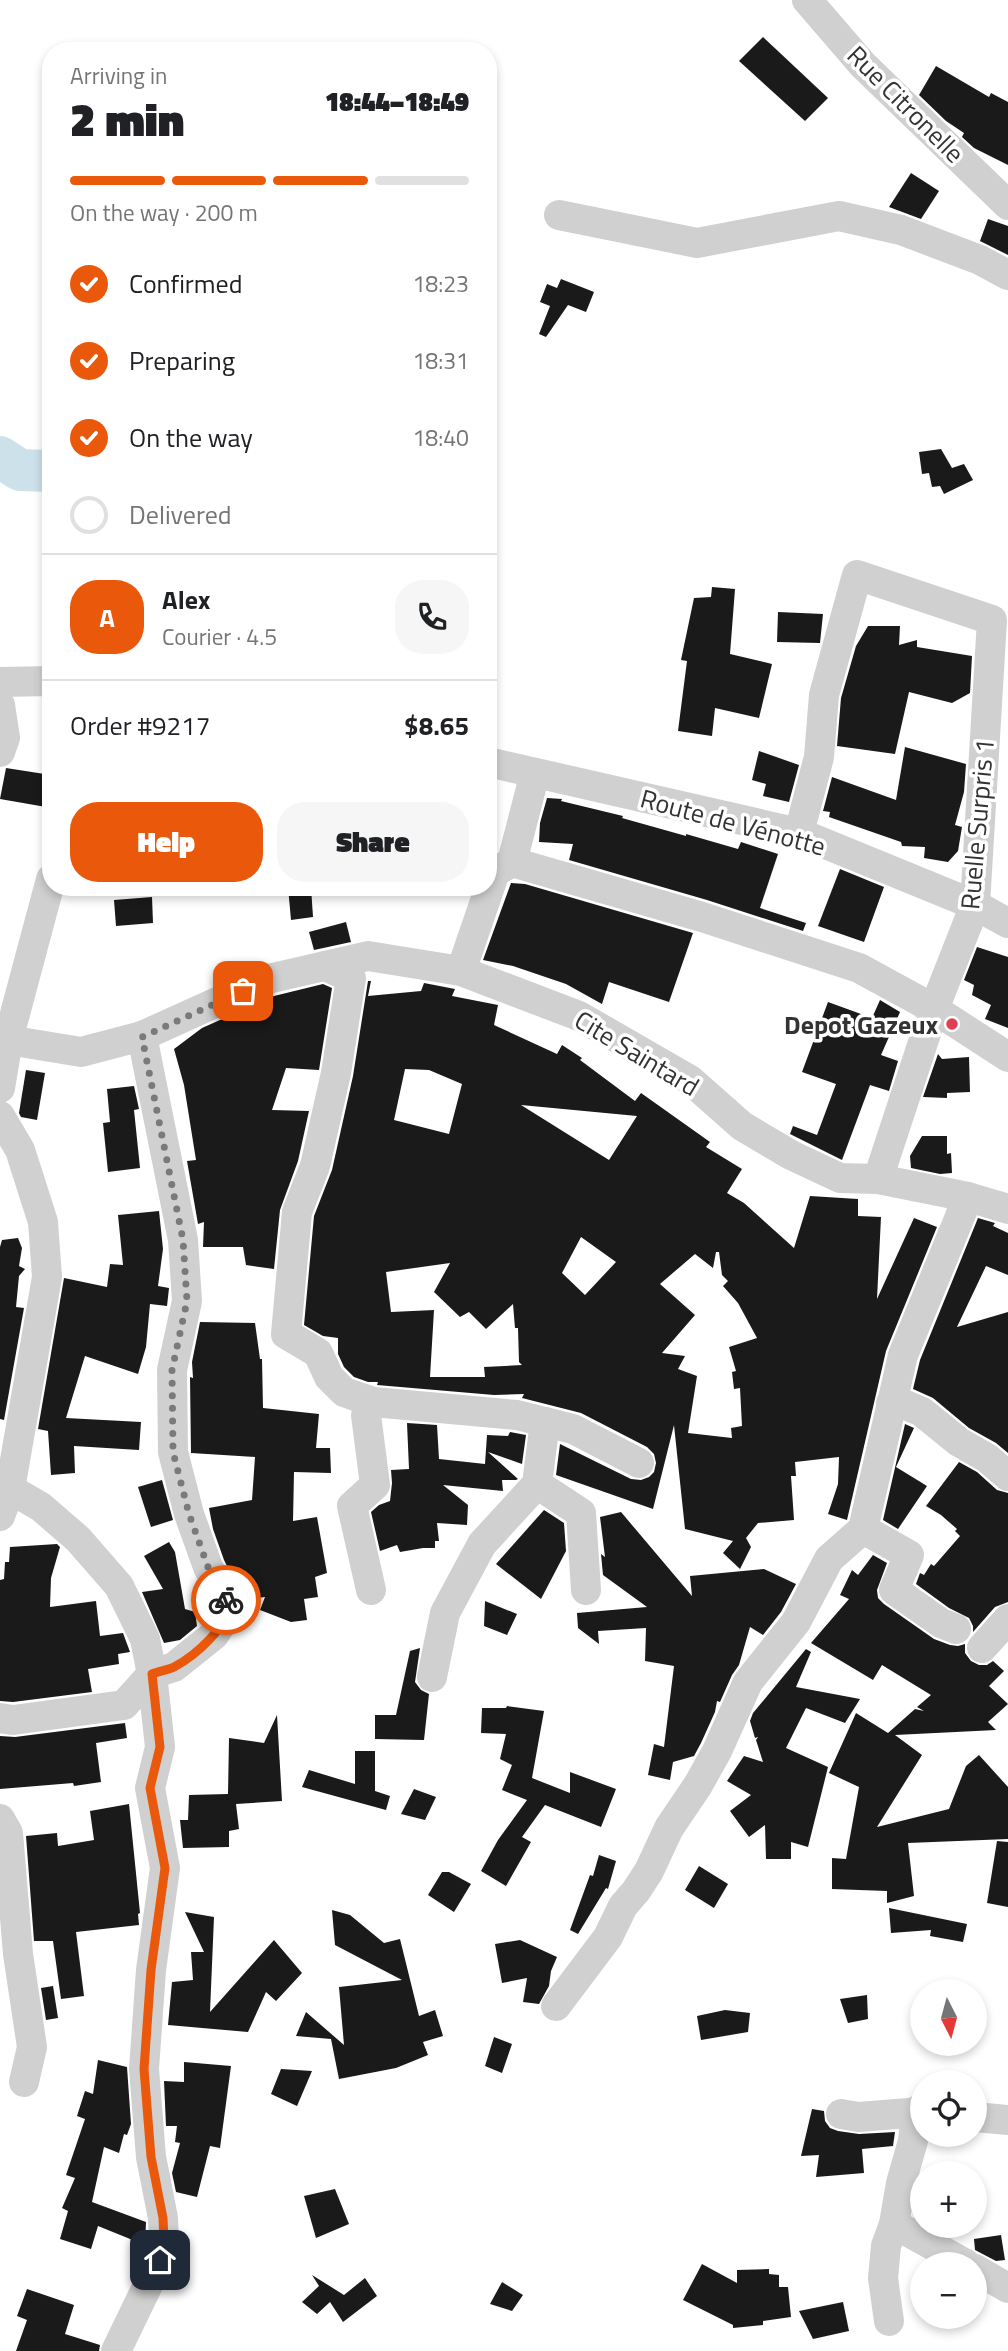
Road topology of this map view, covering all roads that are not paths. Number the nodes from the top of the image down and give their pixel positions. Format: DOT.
graph roads {
  1 [pos="807,0"];
  2 [pos="1008,205"];
  3 [pos="559,215"];
  4 [pos="1008,275"];
  5 [pos="42,681"];
  6 [pos="0,682"];
  7 [pos="0,705"];
  8 [pos="0,752"];
  9 [pos="497,764"];
  10 [pos="536,773"];
  11 [pos="799,833"];
  12 [pos="512,862"];
  13 [pos="497,871"];
  14 [pos="46,896"];
  15 [pos="487,896"];
  16 [pos="975,905"];
  17 [pos="1008,923"];
  18 [pos="325,966"];
  19 [pos="461,971"];
  20 [pos="934,1009"];
  21 [pos="142,1037"];
  22 [pos="8,1040"];
  23 [pos="1008,1057"];
  24 [pos="0,1088"];
  25 [pos="0,1116"];
  26 [pos="878,1178"];
  27 [pos="968,1197"];
  28 [pos="1008,1209"];
  29 [pos="373,1402"];
  30 [pos="891,1403"];
  31 [pos="545,1422"];
  32 [pos="639,1463"];
  33 [pos="1008,1476"];
  34 [pos="537,1484"];
  35 [pos="5,1502"];
  36 [pos="863,1529"];
  37 [pos="371,1590"];
  38 [pos="586,1590"];
  39 [pos="1008,1619"];
  40 [pos="956,1629"];
  41 [pos="982,1648"];
  42 [pos="152,1674"];
  43 [pos="432,1677"];
  44 [pos="0,1718"];
  45 [pos="0,1819"];
  46 [pos="556,2006"];
  47 [pos="13,2009"];
  48 [pos="24,2082"];
  49 [pos="910,2113"];
  50 [pos="841,2114"];
  51 [pos="987,2118"];
  52 [pos="1008,2120"];
  53 [pos="912,2147"];
  54 [pos="894,2224"];
  55 [pos="944,2252"];
  56 [pos="987,2276"];
  57 [pos="1008,2288"];
  58 [pos="889,2321"];
  59 [pos="116,2351"];
  1 -- 2 [label="street, Rue Citronelle"];
  3 -- 4 [label="street"];
  5 -- 6 [label="street"];
  7 -- 8 [label="street"];
  9 -- 10 [label="street, Route de Vénotte"];
  10 -- 11 [label="street, Route de Vénotte"];
  10 -- 12 [label="street"];
  11 -- 16 [label="street, Route de Vénotte"];
  11 -- 16 [label="street, Ruelle Surpris 1"];
  12 -- 13 [label="street"];
  12 -- 20 [label="street"];
  14 -- 22 [label="street"];
  15 -- 19 [label="street"];
  16 -- 17 [label="street, Route de Vénotte"];
  16 -- 20 [label="street, Ruelle Surpris 1"];
  18 -- 19 [label="street, Cite Saintard"];
  18 -- 21 [label="street, Cite Saintard"];
  18 -- 29 [label="street"];
  19 -- 26 [label="street, Cite Saintard"];
  20 -- 23 [label="street"];
  20 -- 26 [label="street, Ruelle Surpris 1"];
  21 -- 22 [label="street, Cite Saintard"];
  21 -- 42 [label="street"];
  22 -- 24 [label="street"];
  25 -- 35 [label="street"];
  26 -- 27 [label="street, Cite Saintard"];
  27 -- 28 [label="street, Cite Saintard"];
  27 -- 30 [label="street"];
  29 -- 31 [label="street"];
  29 -- 37 [label="street"];
  30 -- 33 [label="street"];
  30 -- 36 [label="street"];
  31 -- 32 [label="street"];
  31 -- 34 [label="street"];
  34 -- 38 [label="street"];
  34 -- 43 [label="street"];
  35 -- 42 [label="street"];
  36 -- 40 [label="street"];
  36 -- 46 [label="street"];
  39 -- 41 [label="street"];
  42 -- 44 [label="street"];
  42 -- 59 [label="street"];
  45 -- 47 [label="street"];
  47 -- 48 [label="street"];
  49 -- 50 [label="street"];
  51 -- 52 [label="street"];
  53 -- 54 [label="street"];
  54 -- 55 [label="street"];
  54 -- 58 [label="street"];
  56 -- 57 [label="street"];
}
